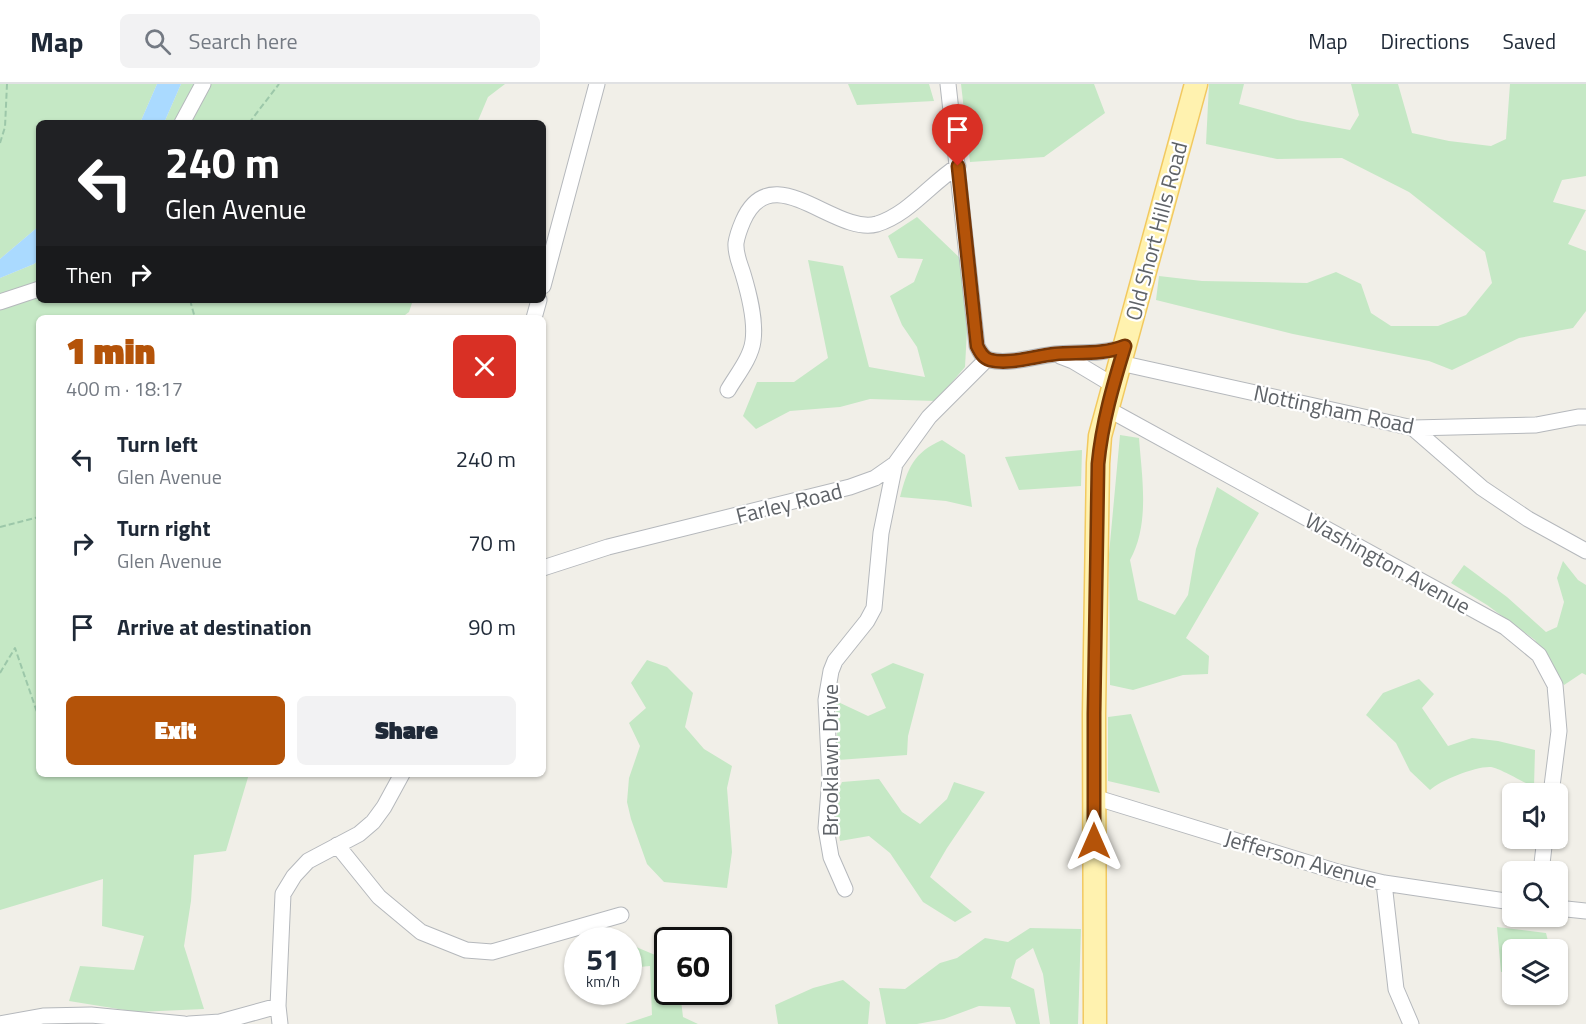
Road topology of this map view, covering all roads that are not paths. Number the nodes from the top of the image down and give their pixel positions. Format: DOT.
graph roads {
  1 [pos="203,84"];
  2 [pos="597,84"];
  3 [pos="948,84"];
  4 [pos="1196,84"];
  5 [pos="184,120"];
  6 [pos="958,166"];
  7 [pos="546,275"];
  8 [pos="36,290"];
  9 [pos="0,302"];
  10 [pos="1054,354"];
  11 [pos="1122,354"];
  12 [pos="987,359"];
  13 [pos="1113,385"];
  14 [pos="728,390"];
  15 [pos="1106,408"];
  16 [pos="1586,417"];
  17 [pos="1413,428"];
  18 [pos="895,464"];
  19 [pos="1586,551"];
  20 [pos="546,567"];
  21 [pos="400,777"];
  22 [pos="1552,783"];
  23 [pos="1094,797"];
  24 [pos="337,845"];
  25 [pos="1384,883"];
  26 [pos="845,889"];
  27 [pos="1502,901"];
  28 [pos="1568,909"];
  29 [pos="1586,911"];
  30 [pos="621,915"];
  31 [pos="278,1006"];
  32 [pos="0,1024"];
  33 [pos="184,1024"];
  34 [pos="189,1024"];
  35 [pos="280,1024"];
  36 [pos="1095,1024"];
  37 [pos="1411,1024"];
  1 -- 5 [label="street"];
  2 -- 7 [label="street"];
  3 -- 6 [label="street"];
  4 -- 11 [label="main road, Old Short Hills Road"];
  6 -- 12 [label="street"];
  6 -- 14 [label="street"];
  8 -- 9 [label="street"];
  10 -- 11 [label="street"];
  10 -- 12 [label="street"];
  10 -- 13 [label="street"];
  11 -- 13 [label="main road, Old Short Hills Road"];
  11 -- 17 [label="street, Nottingham Road"];
  12 -- 18 [label="street, Farley Road"];
  13 -- 15 [label="main road, Old Short Hills Road"];
  15 -- 22 [label="street, Washington Avenue"];
  15 -- 23 [label="main road, Old Short Hills Road"];
  16 -- 17 [label="street, Nottingham Road"];
  17 -- 19 [label="street"];
  18 -- 20 [label="street, Farley Road"];
  18 -- 26 [label="street, Brooklawn Drive"];
  21 -- 24 [label="street"];
  23 -- 25 [label="street, Jefferson Avenue"];
  23 -- 36 [label="main road, Old Short Hills Road"];
  24 -- 30 [label="street"];
  24 -- 31 [label="street"];
  25 -- 27 [label="street, Jefferson Avenue"];
  25 -- 37 [label="street"];
  28 -- 29 [label="street"];
  31 -- 34 [label="street"];
  31 -- 35 [label="street"];
  32 -- 33 [label="street"];
}
